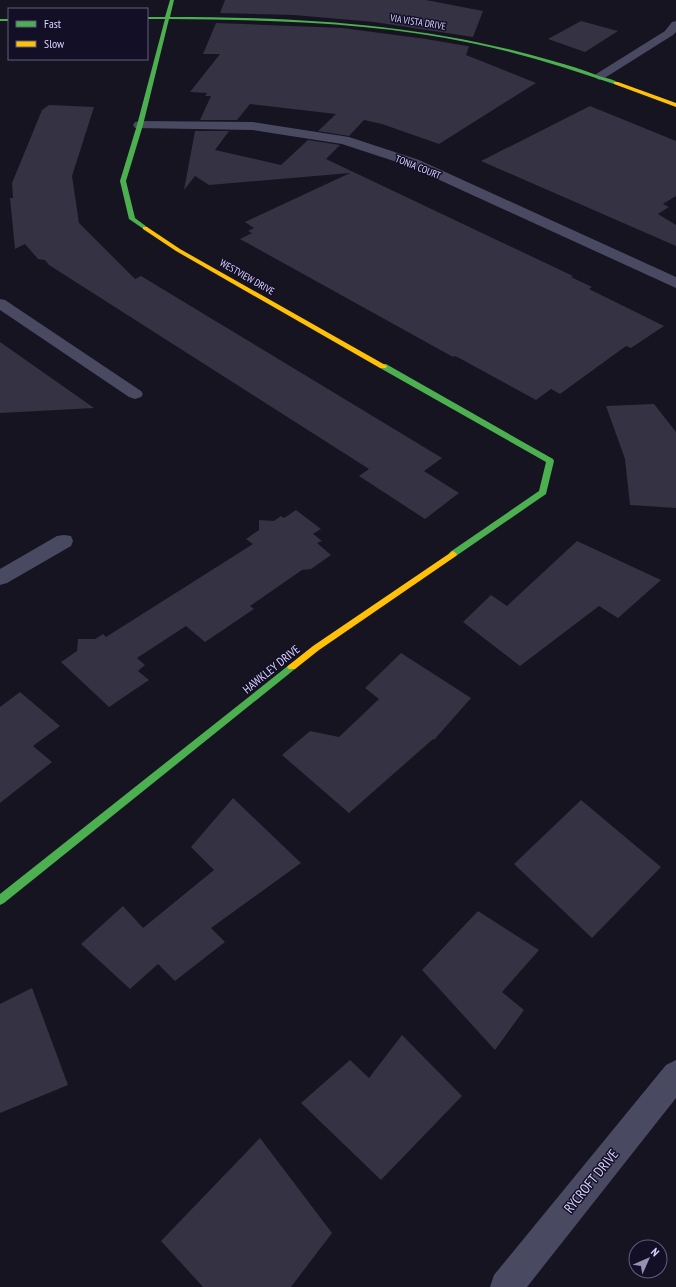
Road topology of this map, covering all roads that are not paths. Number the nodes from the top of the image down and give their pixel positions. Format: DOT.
graph roads {
  1 [pos="172,0"];
  2 [pos="148,18"];
  3 [pos="166,18"];
  4 [pos="676,24"];
  5 [pos="599,76"];
  6 [pos="676,105"];
  7 [pos="140,125"];
  8 [pos="676,284"];
  9 [pos="0,303"];
  10 [pos="135,394"];
  11 [pos="550,461"];
  12 [pos="64,541"];
  13 [pos="0,578"];
  14 [pos="0,900"];
  15 [pos="676,1075"];
  16 [pos="506,1287"];
  1 -- 3 [label="street, WESTVIEW DRIVE"];
  2 -- 3 [label="street, VIA VISTA DRIVE"];
  3 -- 5 [label="street, VIA VISTA DRIVE"];
  3 -- 7 [label="street, WESTVIEW DRIVE"];
  4 -- 5 [label="street"];
  5 -- 6 [label="street, VIA VISTA DRIVE"];
  7 -- 8 [label="street, TONIA COURT"];
  7 -- 11 [label="street, WESTVIEW DRIVE"];
  9 -- 10 [label="lane"];
  11 -- 14 [label="street, HAWKLEY DRIVE"];
  12 -- 13 [label="lane"];
  15 -- 16 [label="street, RYCROFT DRIVE"];
}
